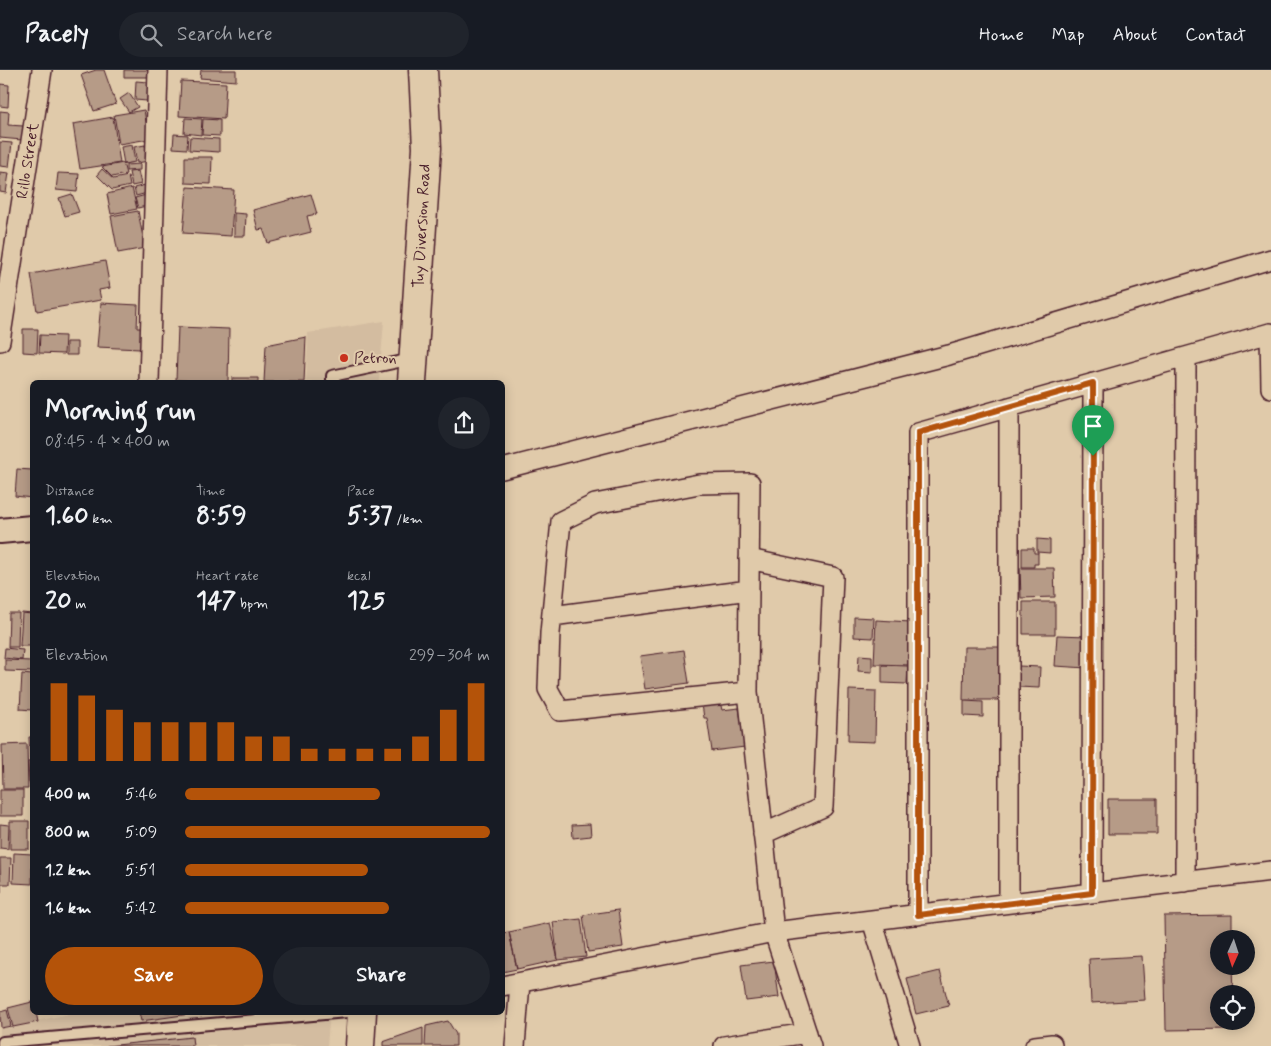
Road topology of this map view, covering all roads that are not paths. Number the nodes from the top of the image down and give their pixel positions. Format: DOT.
graph roads {
  1 [pos="42,70"];
  2 [pos="158,70"];
  3 [pos="423,70"];
  4 [pos="1271,259"];
  5 [pos="1270,333"];
  6 [pos="0,341"];
  7 [pos="1186,357"];
  8 [pos="412,371"];
  9 [pos="149,380"];
  10 [pos="332,380"];
  11 [pos="1093,383"];
  12 [pos="1271,388"];
  13 [pos="1009,407"];
  14 [pos="505,468"];
  15 [pos="30,528"];
  16 [pos="0,531"];
  17 [pos="749,559"];
  18 [pos="749,590"];
  19 [pos="552,616"];
  20 [pos="748,692"];
  21 [pos="764,834"];
  22 [pos="1271,871"];
  23 [pos="1185,882"];
  24 [pos="1092,893"];
  25 [pos="1009,904"];
  26 [pos="918,915"];
  27 [pos="872,920"];
  28 [pos="774,932"];
  29 [pos="511,985"];
  30 [pos="313,1015"];
  31 [pos="362,1015"];
  32 [pos="809,1040"];
  33 [pos="3,1046"];
  34 [pos="360,1046"];
  35 [pos="515,1046"];
  36 [pos="724,1046"];
  37 [pos="910,1046"];
  1 -- 6 [label="street, Rillo Street"];
  2 -- 9 [label="street"];
  3 -- 8 [label="main road, Tuy Diversion Road"];
  4 -- 14 [label="street"];
  5 -- 7 [label="street"];
  5 -- 12 [label="street"];
  7 -- 11 [label="street"];
  7 -- 23 [label="street"];
  8 -- 10 [label="lane"];
  11 -- 13 [label="street"];
  11 -- 24 [label="street"];
  13 -- 25 [label="street"];
  13 -- 26 [label="street"];
  15 -- 16 [label="street"];
  17 -- 18 [label="street"];
  17 -- 19 [label="street"];
  17 -- 21 [label="street"];
  18 -- 19 [label="street"];
  18 -- 20 [label="street"];
  19 -- 20 [label="street"];
  20 -- 21 [label="street"];
  21 -- 28 [label="street"];
  22 -- 23 [label="street"];
  23 -- 24 [label="street"];
  24 -- 25 [label="street"];
  25 -- 26 [label="street"];
  26 -- 27 [label="street"];
  27 -- 28 [label="street"];
  27 -- 37 [label="street"];
  28 -- 29 [label="street"];
  28 -- 32 [label="street"];
  29 -- 35 [label="street"];
  30 -- 33 [label="lane"];
  31 -- 34 [label="main road"];
  32 -- 36 [label="street"];
}
